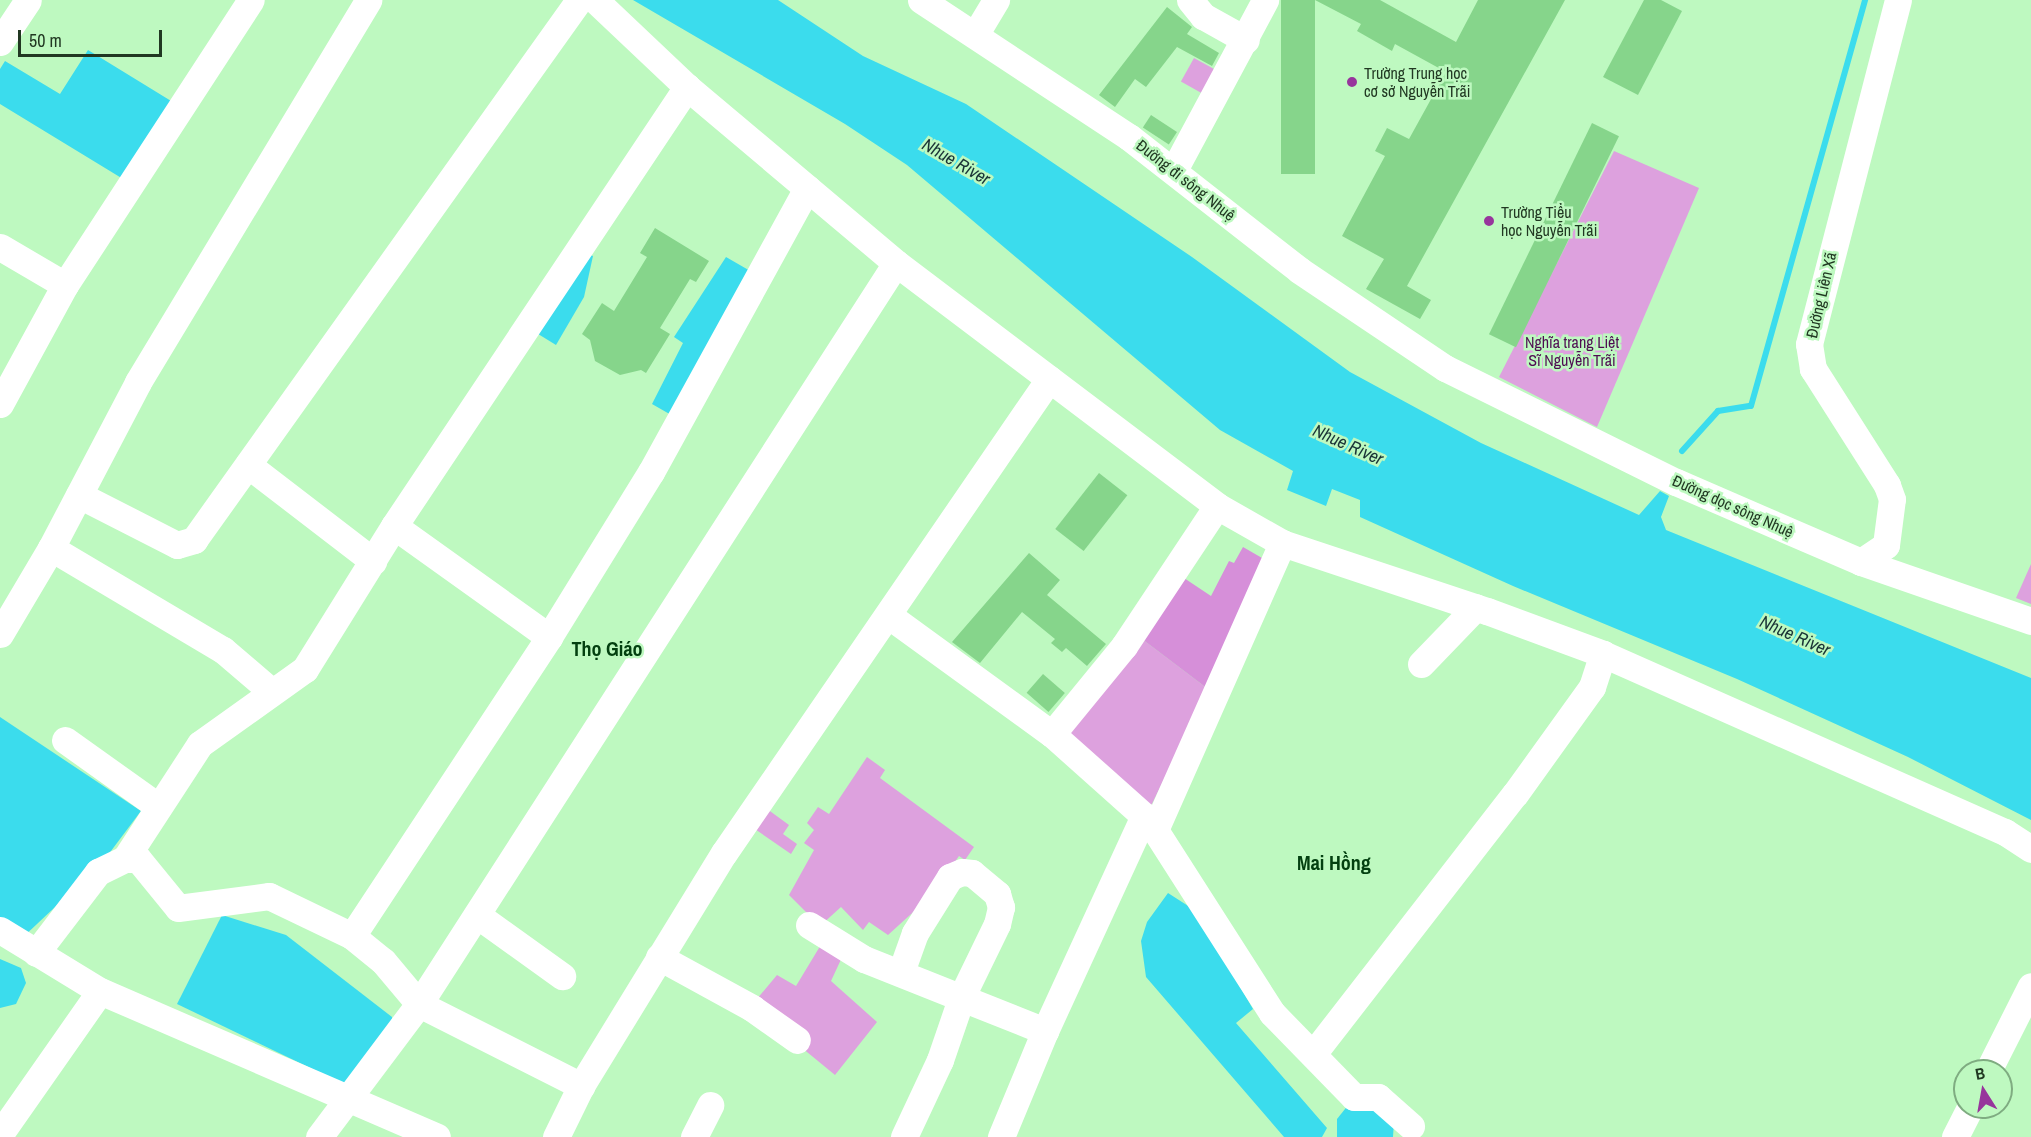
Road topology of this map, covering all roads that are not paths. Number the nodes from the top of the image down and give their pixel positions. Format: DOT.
graph roads {
  1 [pos="28,0"];
  2 [pos="250,0"];
  3 [pos="368,0"];
  4 [pos="579,0"];
  5 [pos="595,0"];
  6 [pos="921,0"];
  7 [pos="996,0"];
  8 [pos="1190,0"];
  9 [pos="1266,0"];
  10 [pos="1898,0"];
  11 [pos="975,35"];
  12 [pos="1246,40"];
  13 [pos="0,42"];
  14 [pos="687,87"];
  15 [pos="1174,170"];
  16 [pos="807,188"];
  17 [pos="0,247"];
  18 [pos="897,263"];
  19 [pos="65,285"];
  20 [pos="1445,368"];
  21 [pos="1049,379"];
  22 [pos="0,404"];
  23 [pos="248,465"];
  24 [pos="79,495"];
  25 [pos="1217,506"];
  26 [pos="394,526"];
  27 [pos="1282,543"];
  28 [pos="51,548"];
  29 [pos="373,561"];
  30 [pos="1861,562"];
  31 [pos="1476,607"];
  32 [pos="888,615"];
  33 [pos="2031,621"];
  34 [pos="0,634"];
  35 [pos="549,637"];
  36 [pos="1603,654"];
  37 [pos="1421,664"];
  38 [pos="271,691"];
  39 [pos="1052,734"];
  40 [pos="65,740"];
  41 [pos="159,807"];
  42 [pos="1149,823"];
  43 [pos="2031,849"];
  44 [pos="125,859"];
  45 [pos="477,915"];
  46 [pos="809,925"];
  47 [pos="0,930"];
  48 [pos="352,936"];
  49 [pos="36,953"];
  50 [pos="659,957"];
  51 [pos="901,972"];
  52 [pos="562,976"];
  53 [pos="2031,986"];
  54 [pos="100,991"];
  55 [pos="962,996"];
  56 [pos="419,1004"];
  57 [pos="1045,1031"];
  58 [pos="797,1040"];
  59 [pos="1313,1054"];
  60 [pos="1994,1059"];
  61 [pos="581,1086"];
  62 [pos="348,1100"];
  63 [pos="710,1105"];
  64 [pos="1964,1119"];
  65 [pos="1411,1126"];
  66 [pos="0,1134"];
  67 [pos="319,1137"];
  68 [pos="437,1137"];
  69 [pos="556,1137"];
  70 [pos="694,1137"];
  71 [pos="904,1137"];
  72 [pos="1001,1137"];
  73 [pos="1955,1137"];
  1 -- 13 [label="street"];
  2 -- 19 [label="street"];
  3 -- 24 [label="street"];
  4 -- 23 [label="street"];
  5 -- 14 [label="street"];
  6 -- 11 [label="street, Đường đi sông Nhuệ"];
  7 -- 11 [label="street"];
  8 -- 12 [label="street"];
  9 -- 12 [label="street"];
  10 -- 30 [label="street, Đường Liên Xã"];
  11 -- 15 [label="street, Đường đi sông Nhuệ"];
  12 -- 15 [label="street"];
  14 -- 16 [label="street"];
  14 -- 26 [label="street"];
  15 -- 20 [label="street, Đường đi sông Nhuệ"];
  16 -- 18 [label="street"];
  16 -- 35 [label="street"];
  17 -- 19 [label="street"];
  18 -- 21 [label="street"];
  18 -- 45 [label="street"];
  19 -- 22 [label="street"];
  20 -- 30 [label="street, Đường dọc sông Nhuệ"];
  21 -- 25 [label="street"];
  21 -- 32 [label="street"];
  23 -- 24 [label="street"];
  23 -- 29 [label="street"];
  24 -- 28 [label="street"];
  25 -- 27 [label="street"];
  25 -- 39 [label="street"];
  26 -- 29 [label="street"];
  26 -- 35 [label="street"];
  27 -- 31 [label="street"];
  27 -- 42 [label="street"];
  28 -- 34 [label="street"];
  28 -- 38 [label="street"];
  29 -- 38 [label="street"];
  30 -- 33 [label="street, Đường dọc sông Nhuệ"];
  31 -- 36 [label="street"];
  31 -- 37 [label="street"];
  32 -- 39 [label="street"];
  32 -- 50 [label="street"];
  35 -- 48 [label="street"];
  36 -- 43 [label="street"];
  36 -- 59 [label="street"];
  38 -- 41 [label="street"];
  39 -- 42 [label="street"];
  40 -- 41 [label="street"];
  41 -- 44 [label="street"];
  42 -- 57 [label="street"];
  42 -- 59 [label="street"];
  44 -- 48 [label="street"];
  44 -- 49 [label="street"];
  45 -- 52 [label="street"];
  45 -- 56 [label="street"];
  46 -- 51 [label="street"];
  47 -- 49 [label="street"];
  48 -- 56 [label="street"];
  49 -- 54 [label="street"];
  50 -- 58 [label="street"];
  50 -- 61 [label="street"];
  51 -- 55 [label="street"];
  51 -- 55 [label="street"];
  53 -- 60 [label="street"];
  54 -- 62 [label="street"];
  54 -- 66 [label="street"];
  55 -- 57 [label="street"];
  55 -- 71 [label="street"];
  56 -- 61 [label="street"];
  56 -- 62 [label="street"];
  57 -- 72 [label="street"];
  59 -- 65 [label="street"];
  61 -- 69 [label="street"];
  62 -- 67 [label="street"];
  62 -- 68 [label="street"];
  63 -- 70 [label="street"];
  64 -- 73 [label="street"];
}
